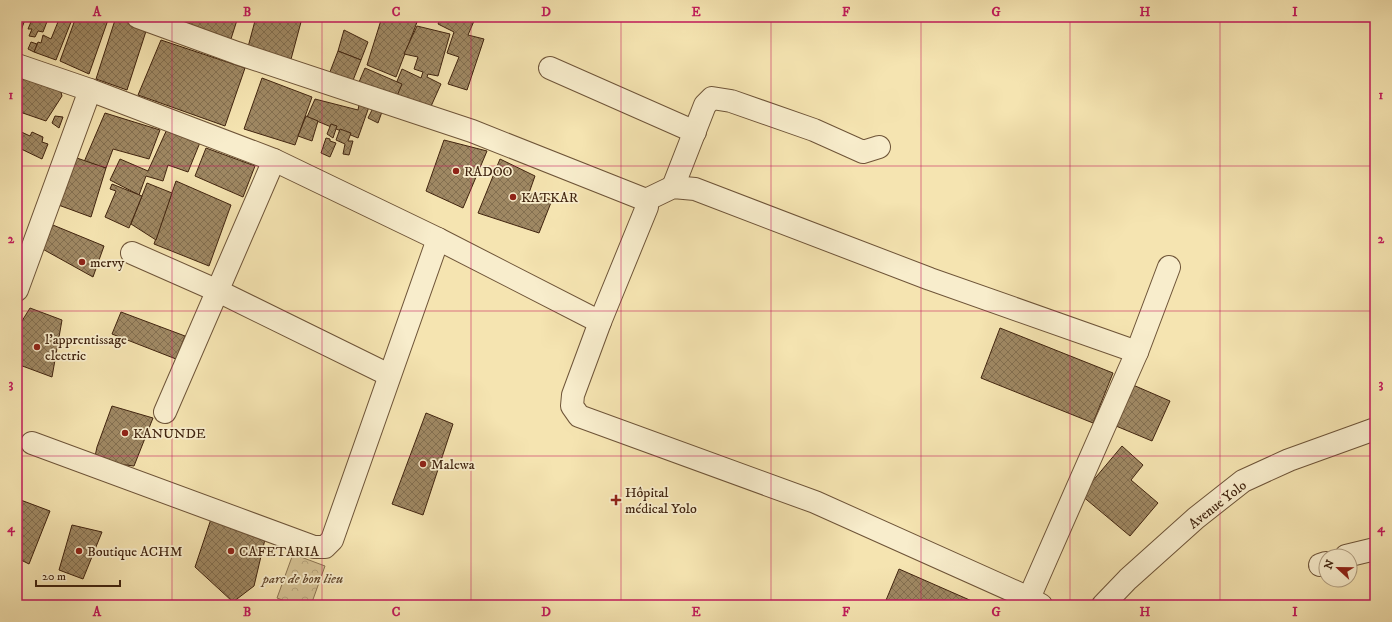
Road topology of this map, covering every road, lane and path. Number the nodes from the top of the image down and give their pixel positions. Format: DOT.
graph roads {
  1 [pos="138,17"];
  2 [pos="17,65"];
  3 [pos="550,68"];
  4 [pos="90,90"];
  5 [pos="695,132"];
  6 [pos="879,147"];
  7 [pos="274,160"];
  8 [pos="673,187"];
  9 [pos="646,200"];
  10 [pos="438,239"];
  11 [pos="132,253"];
  12 [pos="1169,267"];
  13 [pos="17,290"];
  14 [pos="218,291"];
  15 [pos="600,322"];
  16 [pos="1137,352"];
  17 [pos="389,375"];
  18 [pos="165,412"];
  19 [pos="1375,429"];
  20 [pos="32,443"];
  21 [pos="1375,549"];
  22 [pos="1358,553"];
  23 [pos="1035,602"];
  24 [pos="1103,605"];
  1 -- 9 [label="street"];
  2 -- 4 [label="street"];
  3 -- 5 [label="street"];
  4 -- 7 [label="street"];
  4 -- 13 [label="street"];
  5 -- 6 [label="street"];
  5 -- 8 [label="street"];
  7 -- 10 [label="street"];
  7 -- 14 [label="street"];
  8 -- 9 [label="street"];
  8 -- 16 [label="street"];
  9 -- 15 [label="street"];
  10 -- 15 [label="street"];
  10 -- 17 [label="street"];
  11 -- 14 [label="street"];
  12 -- 16 [label="street"];
  14 -- 17 [label="street"];
  14 -- 18 [label="street"];
  15 -- 23 [label="street"];
  16 -- 23 [label="street"];
  17 -- 20 [label="street"];
  19 -- 24 [label="street, Avenue Yolo"];
  21 -- 22 [label="street"];
}
